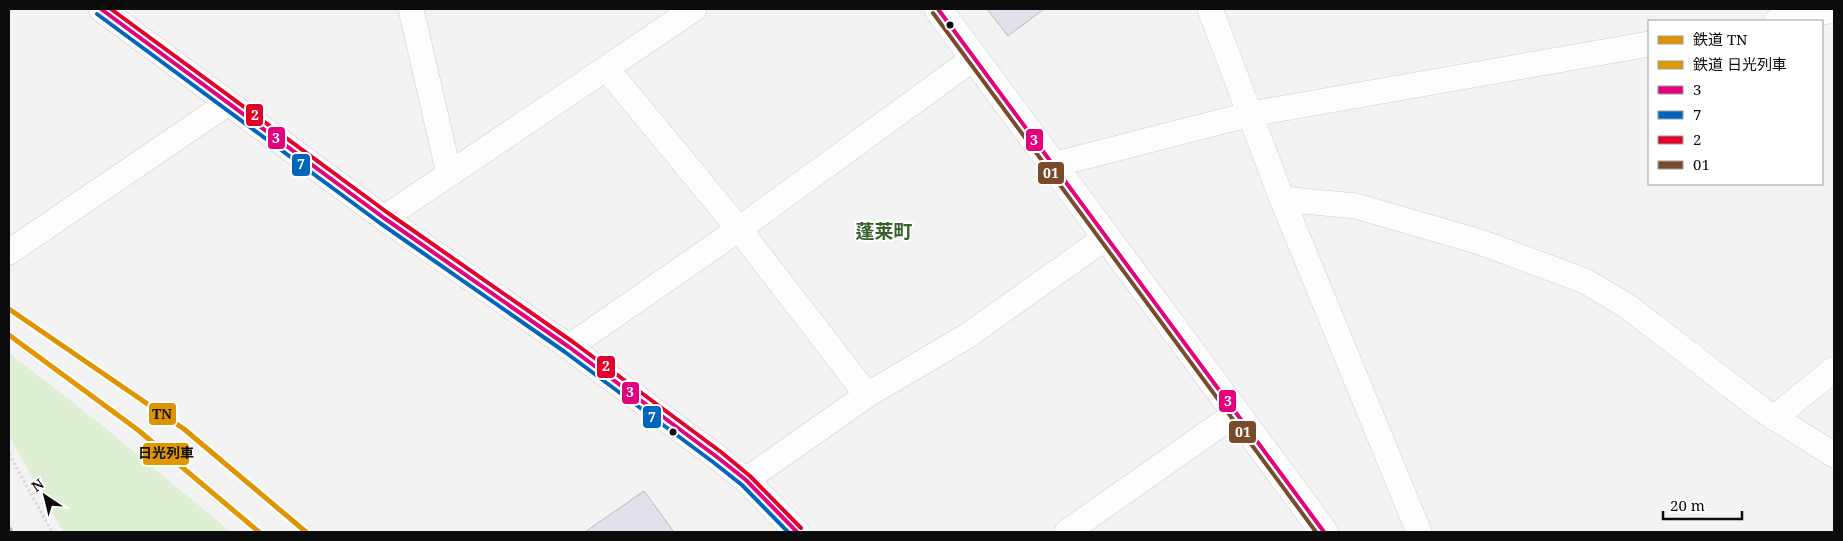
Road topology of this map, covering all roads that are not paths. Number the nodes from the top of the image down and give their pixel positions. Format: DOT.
graph roads {
  1 [pos="101,9"];
  2 [pos="411,9"];
  3 [pos="694,9"];
  4 [pos="938,9"];
  5 [pos="1210,9"];
  6 [pos="1834,10"];
  7 [pos="1782,20"];
  8 [pos="1648,44"];
  9 [pos="974,58"];
  10 [pos="606,68"];
  11 [pos="228,103"];
  12 [pos="1251,114"];
  13 [pos="1052,165"];
  14 [pos="449,174"];
  15 [pos="1282,199"];
  16 [pos="384,218"];
  17 [pos="739,229"];
  18 [pos="1105,238"];
  19 [pos="9,252"];
  20 [pos="569,346"];
  21 [pos="1834,368"];
  22 [pos="867,395"];
  23 [pos="1235,414"];
  24 [pos="1774,418"];
  25 [pos="1834,455"];
  26 [pos="746,480"];
  27 [pos="797,532"];
  28 [pos="1067,532"];
  29 [pos="1324,532"];
  30 [pos="1419,532"];
  1 -- 11 [label="street"];
  2 -- 14 [label="street"];
  3 -- 10 [label="street"];
  4 -- 9 [label="highway"];
  5 -- 12 [label="street"];
  6 -- 7 [label="street"];
  8 -- 12 [label="street"];
  9 -- 13 [label="highway"];
  9 -- 17 [label="street"];
  10 -- 14 [label="street"];
  10 -- 17 [label="street"];
  11 -- 16 [label="street"];
  11 -- 19 [label="street"];
  12 -- 13 [label="street"];
  12 -- 15 [label="street"];
  13 -- 18 [label="highway"];
  14 -- 16 [label="street"];
  15 -- 24 [label="street"];
  15 -- 30 [label="street"];
  16 -- 20 [label="street"];
  17 -- 20 [label="street"];
  17 -- 22 [label="street"];
  18 -- 22 [label="street"];
  18 -- 23 [label="highway"];
  20 -- 26 [label="street"];
  21 -- 24 [label="street"];
  22 -- 26 [label="street"];
  23 -- 28 [label="street"];
  23 -- 29 [label="highway"];
  24 -- 25 [label="street"];
  26 -- 27 [label="street"];
}
